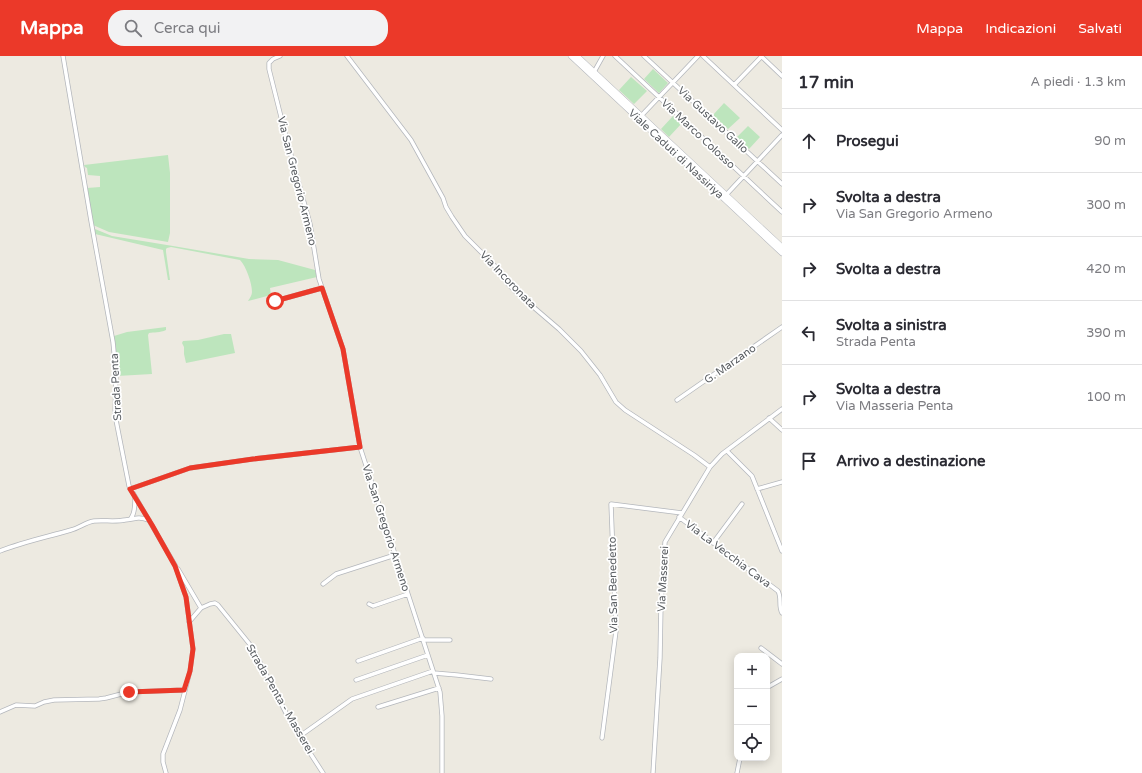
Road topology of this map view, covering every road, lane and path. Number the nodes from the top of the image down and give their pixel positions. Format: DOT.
graph roads {
  1 [pos="63,56"];
  2 [pos="280,56"];
  3 [pos="347,56"];
  4 [pos="571,56"];
  5 [pos="577,56"];
  6 [pos="603,56"];
  7 [pos="615,56"];
  8 [pos="644,56"];
  9 [pos="698,56"];
  10 [pos="702,56"];
  11 [pos="761,56"];
  12 [pos="594,72"];
  13 [pos="782,76"];
  14 [pos="673,83"];
  15 [pos="734,85"];
  16 [pos="659,98"];
  17 [pos="641,116"];
  18 [pos="782,130"];
  19 [pos="782,135"];
  20 [pos="757,162"];
  21 [pos="744,177"];
  22 [pos="782,184"];
  23 [pos="726,195"];
  24 [pos="782,212"];
  25 [pos="782,247"];
  26 [pos="782,252"];
  27 [pos="322,288"];
  28 [pos="275,301"];
  29 [pos="782,327"];
  30 [pos="677,400"];
  31 [pos="782,409"];
  32 [pos="769,418"];
  33 [pos="782,430"];
  34 [pos="360,447"];
  35 [pos="727,451"];
  36 [pos="710,467"];
  37 [pos="782,482"];
  38 [pos="130,489"];
  39 [pos="757,489"];
  40 [pos="135,499"];
  41 [pos="742,504"];
  42 [pos="682,513"];
  43 [pos="680,517"];
  44 [pos="130,519"];
  45 [pos="149,520"];
  46 [pos="713,543"];
  47 [pos="782,550"];
  48 [pos="0,551"];
  49 [pos="395,555"];
  50 [pos="175,566"];
  51 [pos="323,584"];
  52 [pos="408,594"];
  53 [pos="369,604"];
  54 [pos="201,608"];
  55 [pos="782,613"];
  56 [pos="188,622"];
  57 [pos="423,639"];
  58 [pos="450,640"];
  59 [pos="761,648"];
  60 [pos="428,655"];
  61 [pos="358,661"];
  62 [pos="782,664"];
  63 [pos="434,672"];
  64 [pos="782,678"];
  65 [pos="491,679"];
  66 [pos="356,680"];
  67 [pos="770,686"];
  68 [pos="439,688"];
  69 [pos="184,690"];
  70 [pos="378,707"];
  71 [pos="0,712"];
  72 [pos="300,736"];
  73 [pos="602,738"];
  74 [pos="739,761"];
  75 [pos="166,773"];
  76 [pos="323,773"];
  77 [pos="442,773"];
  78 [pos="654,773"];
  79 [pos="737,773"];
  1 -- 38 [label="street, Strada Penta"];
  2 -- 27 [label="street, Via San Gregorio Armeno"];
  3 -- 36 [label="street, Via Incoronata"];
  4 -- 26 [label="main road, Viale Caduti di Nassiriya"];
  5 -- 12 [label="main road, Viale Caduti di Nassiriya"];
  6 -- 12 [label="street"];
  7 -- 16 [label="street, Via Marco Colosso"];
  8 -- 14 [label="street, Via Gustavo Gallo"];
  9 -- 14 [label="street"];
  10 -- 15 [label="street"];
  11 -- 13 [label="street"];
  11 -- 15 [label="street"];
  12 -- 17 [label="main road, Viale Caduti di Nassiriya"];
  14 -- 16 [label="street"];
  14 -- 20 [label="street, Via Gustavo Gallo"];
  15 -- 18 [label="street"];
  16 -- 17 [label="street"];
  16 -- 21 [label="street, Via Marco Colosso"];
  17 -- 23 [label="main road, Viale Caduti di Nassiriya"];
  19 -- 20 [label="street"];
  20 -- 21 [label="street"];
  20 -- 22 [label="street, Via Gustavo Gallo"];
  21 -- 23 [label="street"];
  21 -- 24 [label="street, Via Marco Colosso"];
  23 -- 25 [label="main road, Viale Caduti di Nassiriya"];
  27 -- 28 [label="street"];
  27 -- 34 [label="street, Via San Gregorio Armeno"];
  29 -- 30 [label="street, G. Marzano"];
  31 -- 32 [label="street, Via Masserei"];
  32 -- 33 [label="street"];
  32 -- 35 [label="street, Via Masserei"];
  34 -- 38 [label="street"];
  34 -- 49 [label="street, Via San Gregorio Armeno"];
  35 -- 36 [label="street, Via Masserei"];
  35 -- 39 [label="street"];
  36 -- 42 [label="street, Via Masserei"];
  37 -- 39 [label="street"];
  38 -- 40 [label="street, Strada Penta"];
  39 -- 47 [label="street"];
  40 -- 44 [label="street"];
  40 -- 45 [label="street, Strada Penta"];
  41 -- 46 [label="street"];
  42 -- 43 [label="street, Via Masserei"];
  42 -- 73 [label="street, Via San Benedetto"];
  43 -- 46 [label="street, Via La Vecchia Cava"];
  43 -- 78 [label="street, Via Masserei"];
  44 -- 45 [label="street"];
  44 -- 48 [label="street"];
  45 -- 50 [label="street, Strada Penta"];
  46 -- 55 [label="street, Via La Vecchia Cava"];
  49 -- 51 [label="street"];
  49 -- 52 [label="street, Via San Gregorio Armeno"];
  50 -- 54 [label="street"];
  50 -- 56 [label="street, Strada Penta"];
  52 -- 53 [label="street"];
  52 -- 57 [label="street, Via San Gregorio Armeno"];
  54 -- 56 [label="street"];
  54 -- 72 [label="street, Strada Penta - Masserei"];
  56 -- 69 [label="street, Strada Penta"];
  57 -- 58 [label="street"];
  57 -- 60 [label="street, Via San Gregorio Armeno"];
  57 -- 61 [label="street"];
  59 -- 62 [label="street"];
  60 -- 63 [label="street, Via San Gregorio Armeno"];
  60 -- 66 [label="street"];
  63 -- 65 [label="street"];
  63 -- 68 [label="street, Via San Gregorio Armeno"];
  63 -- 72 [label="street"];
  64 -- 67 [label="street"];
  68 -- 70 [label="street"];
  68 -- 77 [label="street, Via San Gregorio Armeno"];
  69 -- 71 [label="street"];
  69 -- 75 [label="street, Strada Penta"];
  72 -- 76 [label="street, Strada Penta - Masserei"];
  74 -- 79 [label="street"];
}
